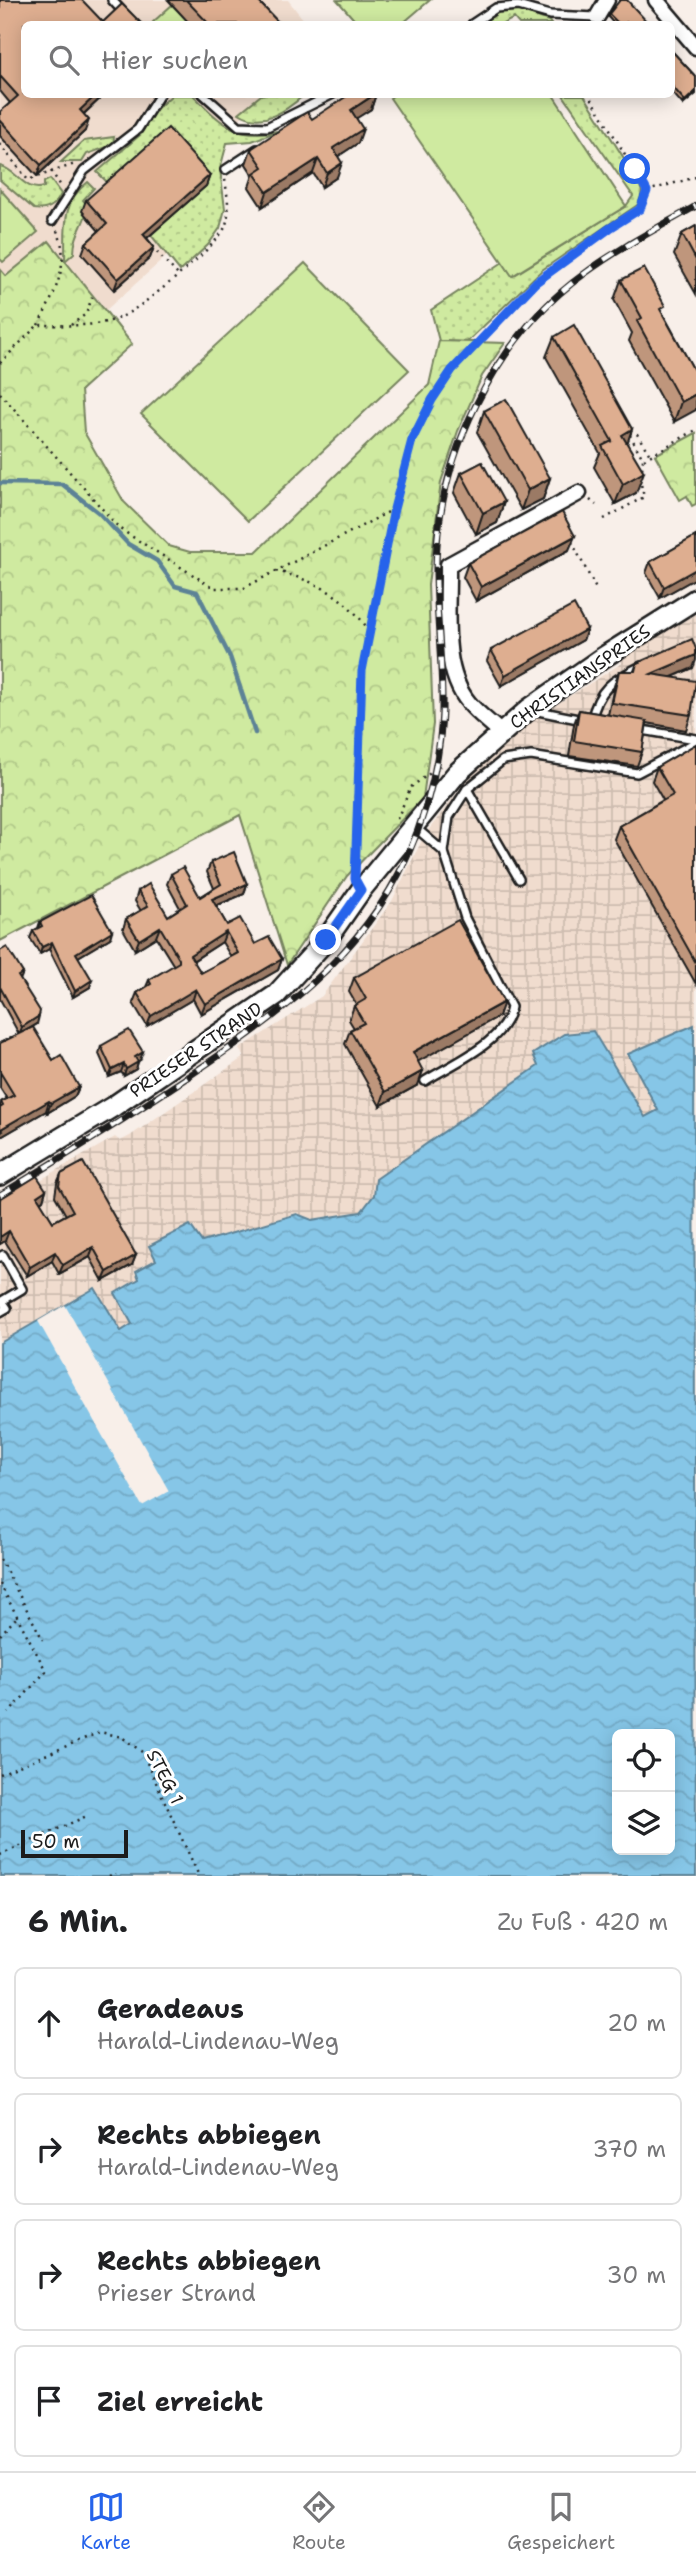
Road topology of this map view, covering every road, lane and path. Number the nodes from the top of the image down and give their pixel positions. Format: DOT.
graph roads {
  1 [pos="112,0"];
  2 [pos="607,0"];
  3 [pos="656,0"];
  4 [pos="597,16"];
  5 [pos="131,21"];
  6 [pos="476,21"];
  7 [pos="674,21"];
  8 [pos="675,22"];
  9 [pos="696,47"];
  10 [pos="157,98"];
  11 [pos="208,98"];
  12 [pos="324,98"];
  13 [pos="591,98"];
  14 [pos="314,102"];
  15 [pos="284,131"];
  16 [pos="0,144"];
  17 [pos="264,144"];
  18 [pos="73,165"];
  19 [pos="225,170"];
  20 [pos="51,171"];
  21 [pos="696,177"];
  22 [pos="647,191"];
  23 [pos="67,195"];
  24 [pos="52,221"];
  25 [pos="145,240"];
  26 [pos="178,275"];
  27 [pos="93,295"];
  28 [pos="38,325"];
  29 [pos="71,325"];
  30 [pos="0,363"];
  31 [pos="0,393"];
  32 [pos="696,430"];
  33 [pos="650,455"];
  34 [pos="643,459"];
  35 [pos="579,493"];
  36 [pos="394,509"];
  37 [pos="604,519"];
  38 [pos="566,531"];
  39 [pos="276,570"];
  40 [pos="596,589"];
  41 [pos="696,600"];
  42 [pos="369,629"];
  43 [pos="647,663"];
  44 [pos="529,709"];
  45 [pos="631,729"];
  46 [pos="501,733"];
  47 [pos="696,741"];
  48 [pos="467,789"];
  49 [pos="412,825"];
  50 [pos="444,852"];
  51 [pos="519,879"];
  52 [pos="361,890"];
  53 [pos="425,1081"];
  54 [pos="0,1175"];
  55 [pos="0,1257"];
  56 [pos="0,1312"];
  57 [pos="0,1559"];
  58 [pos="0,1584"];
  59 [pos="17,1617"];
  60 [pos="0,1635"];
  61 [pos="43,1640"];
  62 [pos="9,1713"];
  63 [pos="0,1774"];
  64 [pos="89,1815"];
  65 [pos="0,1855"];
  66 [pos="116,1873"];
  67 [pos="109,1876"];
  68 [pos="199,1876"];
  1 -- 5 [label="lane"];
  2 -- 4 [label="street"];
  3 -- 7 [label="street"];
  4 -- 6 [label="lane"];
  8 -- 9 [label="street"];
  10 -- 23 [label="lane"];
  11 -- 14 [label="lane"];
  12 -- 14 [label="lane"];
  13 -- 22 [label="path"];
  14 -- 15 [label="lane"];
  16 -- 20 [label="path"];
  17 -- 19 [label="lane"];
  18 -- 20 [label="path"];
  19 -- 26 [label="path"];
  20 -- 23 [label="path"];
  21 -- 22 [label="path"];
  22 -- 36 [label="path"];
  23 -- 24 [label="lane"];
  24 -- 28 [label="path"];
  25 -- 26 [label="path"];
  26 -- 29 [label="path"];
  27 -- 29 [label="path"];
  28 -- 29 [label="path"];
  28 -- 30 [label="path"];
  31 -- 39 [label="path"];
  32 -- 33 [label="path"];
  33 -- 34 [label="path"];
  33 -- 34 [label="path"];
  34 -- 37 [label="path"];
  35 -- 46 [label="street"];
  36 -- 39 [label="path"];
  36 -- 42 [label="path"];
  38 -- 40 [label="path"];
  39 -- 42 [label="path"];
  41 -- 44 [label="street, CHRISTIANSPRIES"];
  42 -- 52 [label="path"];
  43 -- 44 [label="lane"];
  44 -- 46 [label="street, CHRISTIANSPRIES"];
  45 -- 47 [label="lane"];
  46 -- 49 [label="street, CHRISTIANSPRIES"];
  47 -- 48 [label="lane"];
  48 -- 50 [label="lane"];
  48 -- 51 [label="lane"];
  49 -- 50 [label="lane"];
  49 -- 52 [label="street, CHRISTIANSPRIES"];
  50 -- 53 [label="lane"];
  52 -- 54 [label="street, PRIESER STRAND"];
  55 -- 56 [label="lane"];
  57 -- 61 [label="path"];
  58 -- 59 [label="path"];
  59 -- 60 [label="path"];
  59 -- 62 [label="path"];
  63 -- 68 [label="path, STEG 1"];
  64 -- 65 [label="path"];
  66 -- 67 [label="path"];
}
